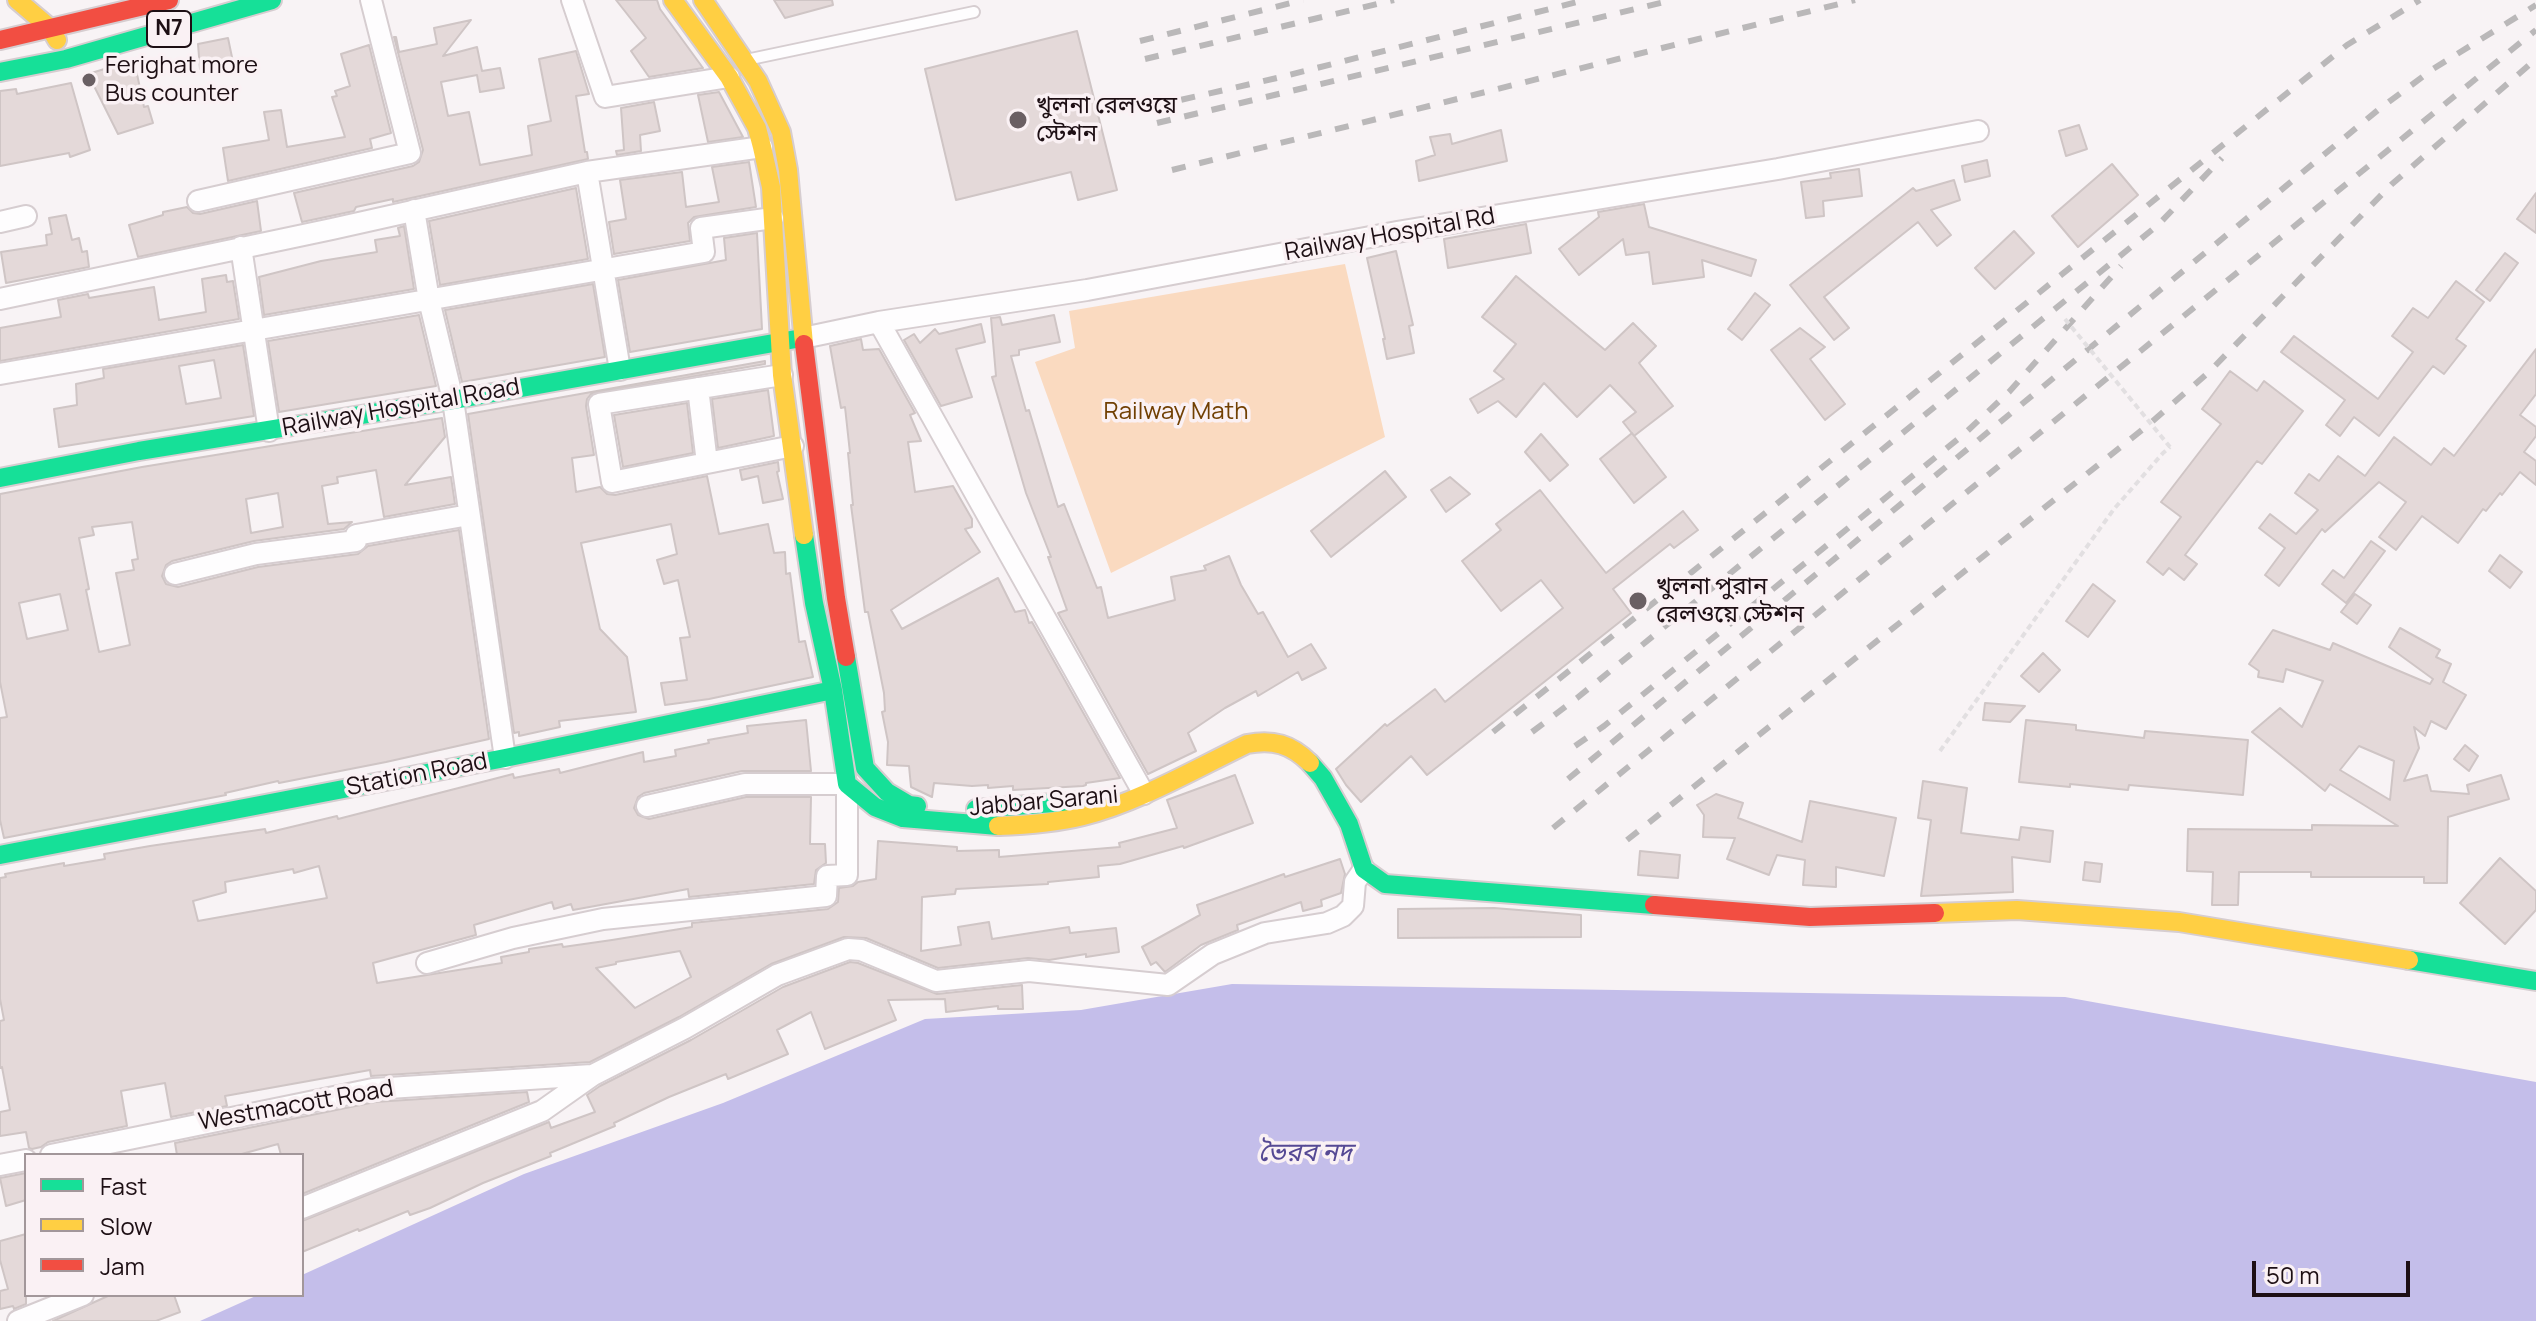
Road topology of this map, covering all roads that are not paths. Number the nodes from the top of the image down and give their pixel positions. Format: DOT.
graph roads {
  1 [pos="17,0"];
  2 [pos="272,0"];
  3 [pos="371,0"];
  4 [pos="572,0"];
  5 [pos="673,0"];
  6 [pos="703,0"];
  7 [pos="159,1"];
  8 [pos="974,12"];
  9 [pos="50,28"];
  10 [pos="0,40"];
  11 [pos="66,59"];
  12 [pos="745,61"];
  13 [pos="0,72"];
  14 [pos="729,77"];
  15 [pos="1978,131"];
  16 [pos="762,147"];
  17 [pos="587,172"];
  18 [pos="198,201"];
  19 [pos="414,210"];
  20 [pos="26,216"];
  21 [pos="773,218"];
  22 [pos="0,222"];
  23 [pos="241,247"];
  24 [pos="604,269"];
  25 [pos="0,299"];
  26 [pos="429,300"];
  27 [pos="879,322"];
  28 [pos="253,330"];
  29 [pos="803,338"];
  30 [pos="781,342"];
  31 [pos="620,370"];
  32 [pos="0,374"];
  33 [pos="782,375"];
  34 [pos="698,388"];
  35 [pos="453,400"];
  36 [pos="269,431"];
  37 [pos="793,446"];
  38 [pos="707,463"];
  39 [pos="0,478"];
  40 [pos="469,515"];
  41 [pos="175,574"];
  42 [pos="833,690"];
  43 [pos="505,758"];
  44 [pos="847,784"];
  45 [pos="1144,794"];
  46 [pos="647,806"];
  47 [pos="0,855"];
  48 [pos="1364,869"];
  49 [pos="427,963"];
  50 [pos="2536,981"];
  51 [pos="593,1075"];
  52 [pos="61,1153"];
  53 [pos="24,1160"];
  54 [pos="0,1165"];
  55 [pos="304,1207"];
  56 [pos="78,1297"];
  57 [pos="18,1321"];
  1 -- 9 [label="main road"];
  2 -- 11 [label="main road, N7"];
  3 -- 18 [label="street"];
  4 -- 14 [label="street"];
  5 -- 14 [label="main road"];
  6 -- 12 [label="main road, Jabbar Sarani"];
  7 -- 9 [label="main road, N7"];
  8 -- 12 [label="lane"];
  9 -- 10 [label="main road"];
  9 -- 11 [label="main road"];
  11 -- 13 [label="main road"];
  12 -- 29 [label="main road, Jabbar Sarani"];
  14 -- 16 [label="main road"];
  15 -- 27 [label="street, Railway Hospital Rd"];
  16 -- 17 [label="street"];
  16 -- 21 [label="main road"];
  17 -- 19 [label="street"];
  17 -- 24 [label="street"];
  19 -- 23 [label="street"];
  19 -- 26 [label="street"];
  20 -- 22 [label="street"];
  21 -- 24 [label="street"];
  21 -- 30 [label="main road"];
  23 -- 25 [label="street"];
  23 -- 28 [label="street"];
  24 -- 26 [label="street"];
  24 -- 31 [label="street"];
  26 -- 28 [label="street"];
  26 -- 35 [label="street"];
  27 -- 29 [label="street, Railway Hospital Rd"];
  27 -- 45 [label="street"];
  28 -- 32 [label="street"];
  28 -- 36 [label="street"];
  29 -- 30 [label="main road, Railway Hospital Road"];
  29 -- 45 [label="main road, Jabbar Sarani"];
  30 -- 31 [label="main road, Railway Hospital Road"];
  30 -- 33 [label="main road"];
  31 -- 35 [label="main road, Railway Hospital Road"];
  33 -- 34 [label="street"];
  33 -- 37 [label="main road"];
  34 -- 38 [label="street"];
  34 -- 38 [label="street"];
  35 -- 36 [label="main road, Railway Hospital Road"];
  35 -- 40 [label="street"];
  36 -- 39 [label="main road, Railway Hospital Road"];
  37 -- 38 [label="street"];
  37 -- 42 [label="main road"];
  40 -- 41 [label="street"];
  40 -- 43 [label="street"];
  42 -- 43 [label="main road, Station Road"];
  42 -- 44 [label="main road"];
  43 -- 47 [label="main road, Station Road"];
  44 -- 45 [label="main road, Jabbar Sarani"];
  44 -- 46 [label="street"];
  44 -- 49 [label="street"];
  45 -- 48 [label="main road"];
  48 -- 50 [label="main road"];
  48 -- 51 [label="street"];
  51 -- 52 [label="street, Westmacott Road"];
  51 -- 55 [label="street"];
  53 -- 54 [label="street"];
  56 -- 57 [label="street"];
}
